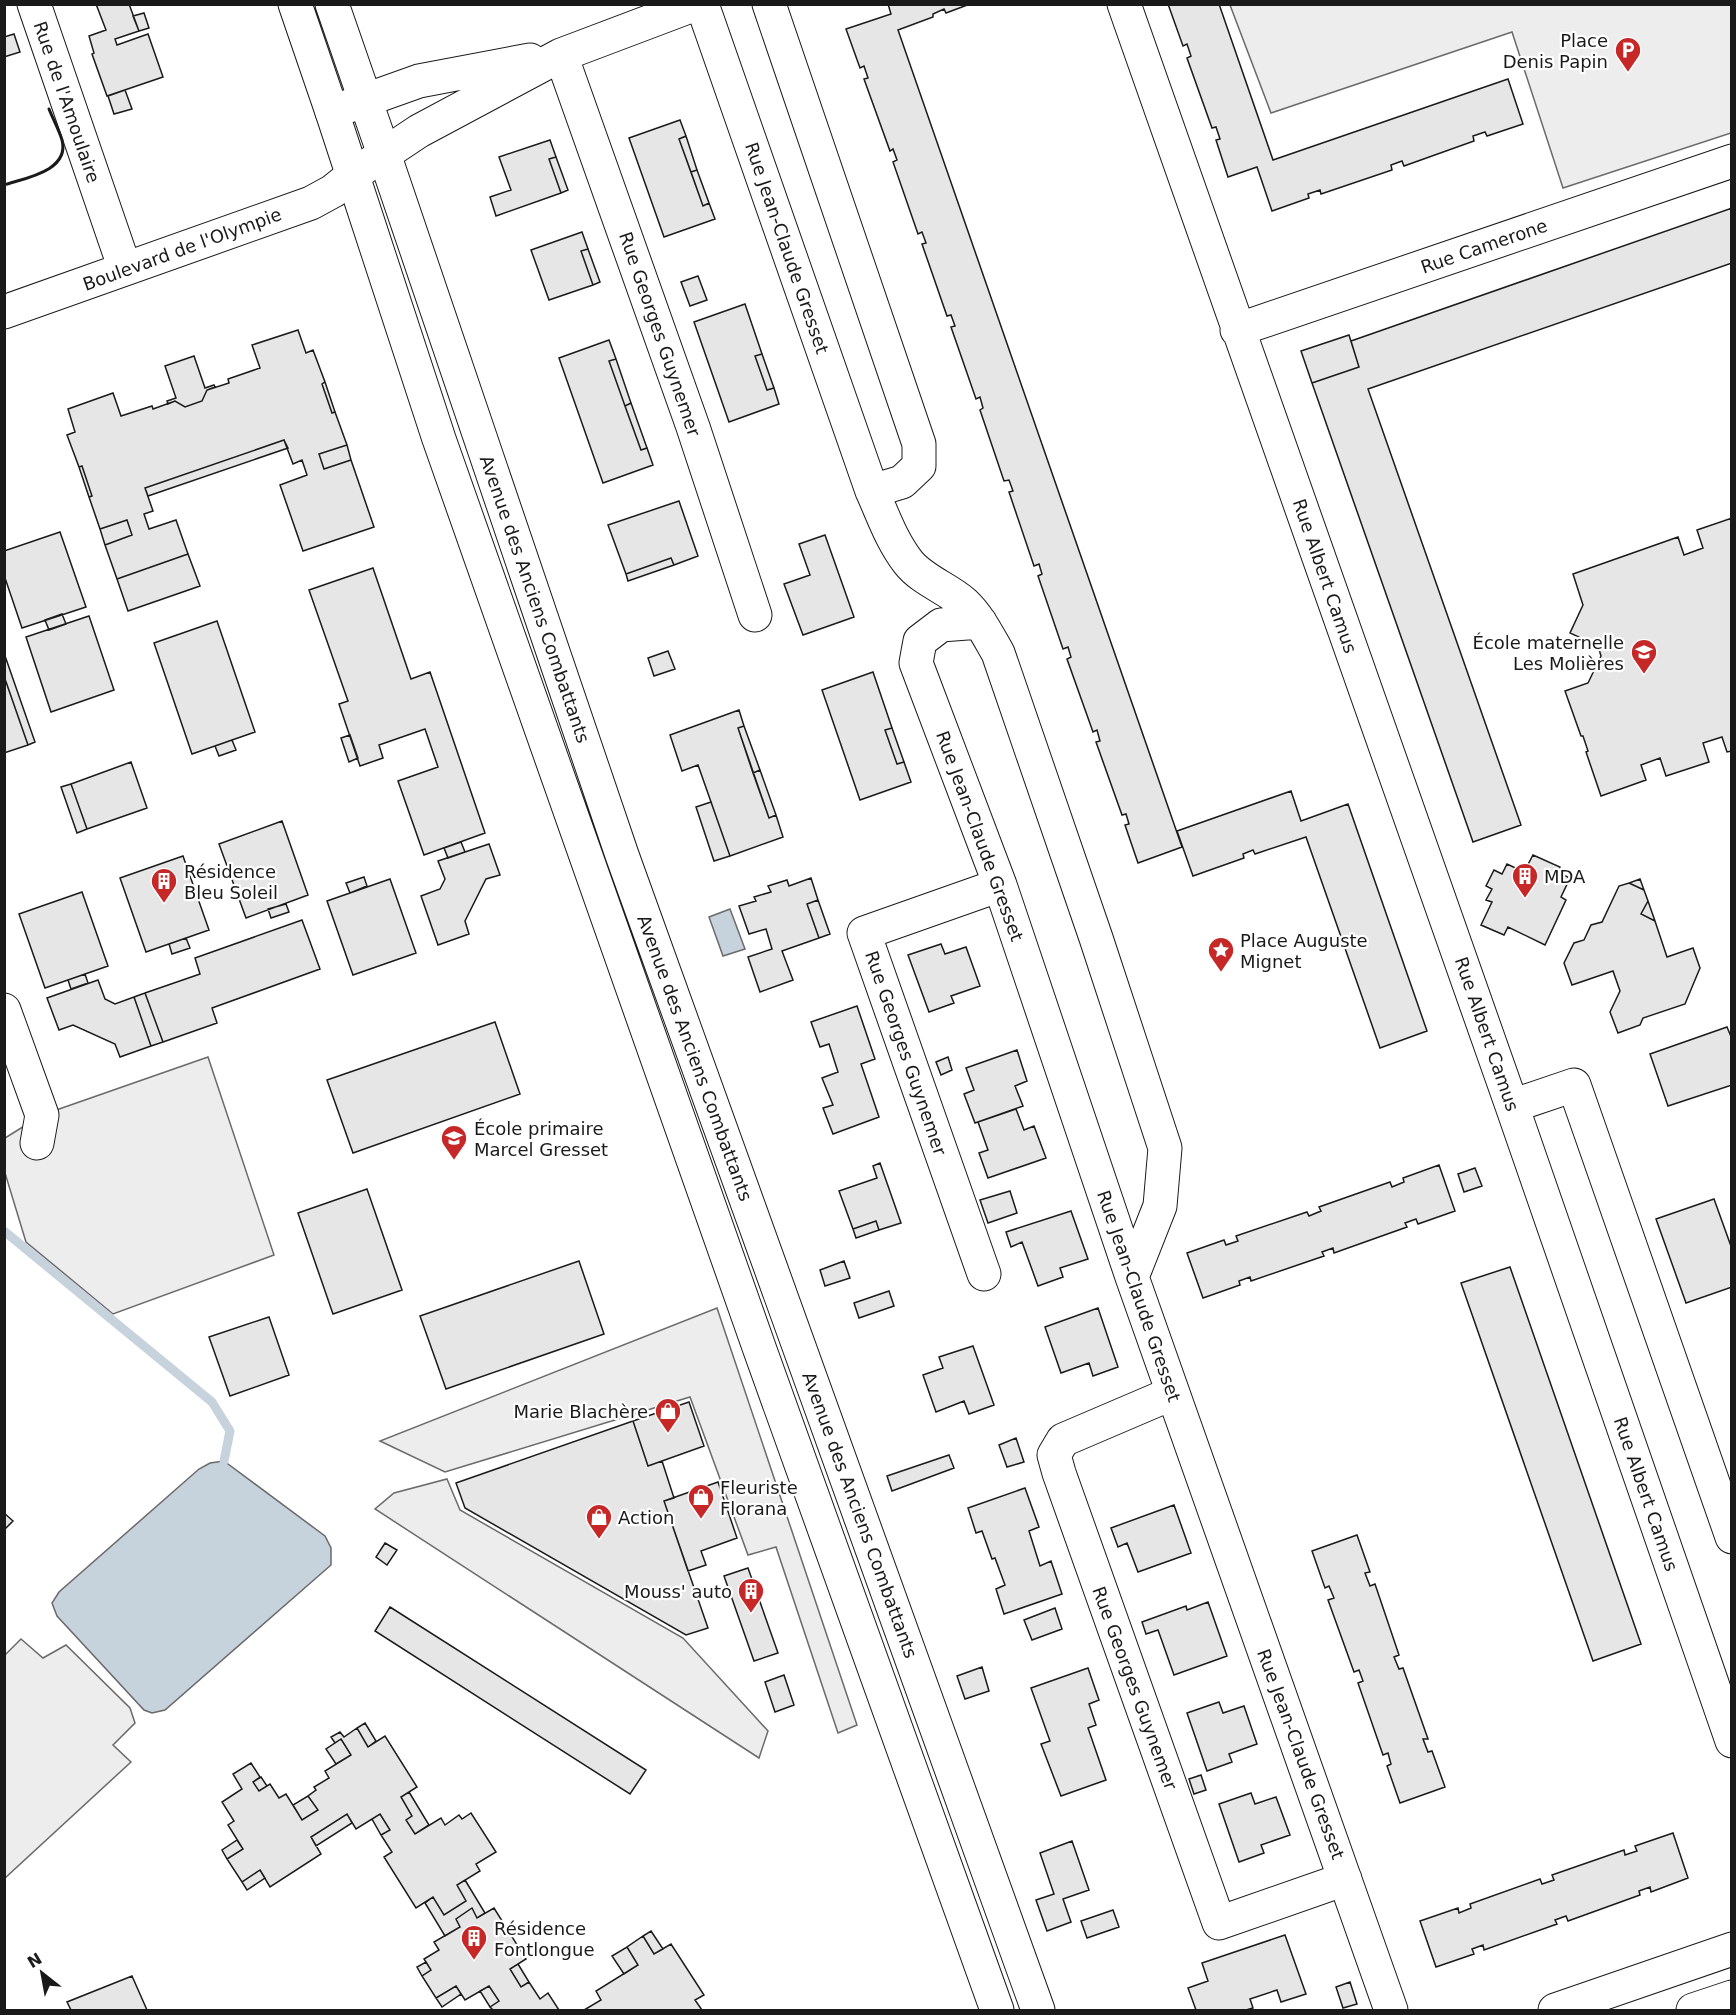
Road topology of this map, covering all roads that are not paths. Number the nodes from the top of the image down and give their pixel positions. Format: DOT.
graph roads {
  1 [pos="34,4"];
  2 [pos="295,4"];
  3 [pos="332,4"];
  4 [pos="696,4"];
  5 [pos="702,4"];
  6 [pos="769,4"];
  7 [pos="1124,4"];
  8 [pos="561,55"];
  9 [pos="366,100"];
  10 [pos="332,111"];
  11 [pos="384,154"];
  12 [pos="1731,161"];
  13 [pos="353,175"];
  14 [pos="125,269"];
  15 [pos="4,312"];
  16 [pos="1237,330"];
  17 [pos="872,491"];
  18 [pos="755,615"];
  19 [pos="980,622"];
  20 [pos="1000,885"];
  21 [pos="4,1010"];
  22 [pos="17,1085"];
  23 [pos="1512,1106"];
  24 [pos="37,1143"];
  25 [pos="1106,1200"];
  26 [pos="1160,1206"];
  27 [pos="984,1274"];
  28 [pos="1132,1277"];
  29 [pos="1173,1393"];
  30 [pos="1731,1537"];
  31 [pos="1731,1741"];
  32 [pos="1345,1879"];
  33 [pos="1731,1949"];
  34 [pos="1731,1997"];
  35 [pos="997,2010"];
  36 [pos="1038,2010"];
  37 [pos="1391,2010"];
  38 [pos="1554,2010"];
  39 [pos="1693,2010"];
  1 -- 14 [label="street, Rue de l'Amoulaire"];
  2 -- 10 [label="street, Avenue des Anciens Combattants"];
  3 -- 9 [label="street, Avenue des Anciens Combattants"];
  4 -- 8 [label="street"];
  5 -- 17 [label="street, Rue Jean-Claude Gresset"];
  6 -- 17 [label="street"];
  7 -- 16 [label="street, Rue Albert Camus"];
  8 -- 9 [label="street"];
  8 -- 11 [label="street, Boulevard de l'Olympie"];
  8 -- 18 [label="street, Rue Georges Guynemer"];
  9 -- 10 [label="street"];
  9 -- 11 [label="street, Avenue des Anciens Combattants"];
  10 -- 13 [label="street, Avenue des Anciens Combattants"];
  11 -- 13 [label="street, Boulevard de l'Olympie"];
  11 -- 36 [label="street, Avenue des Anciens Combattants"];
  12 -- 16 [label="street, Rue Camerone"];
  13 -- 14 [label="street, Boulevard de l'Olympie"];
  13 -- 35 [label="street, Avenue des Anciens Combattants"];
  14 -- 15 [label="street, Boulevard de l'Olympie"];
  16 -- 23 [label="street, Rue Albert Camus"];
  17 -- 19 [label="street, Rue Jean-Claude Gresset"];
  19 -- 20 [label="street, Rue Jean-Claude Gresset"];
  19 -- 26 [label="street, Rue Jean-Claude Gresset"];
  20 -- 25 [label="street, Rue Jean-Claude Gresset"];
  20 -- 27 [label="street, Rue Georges Guynemer"];
  21 -- 22 [label="street"];
  22 -- 24 [label="street"];
  23 -- 30 [label="street"];
  23 -- 31 [label="street, Rue Albert Camus"];
  25 -- 26 [label="street"];
  25 -- 28 [label="street, Rue Jean-Claude Gresset"];
  26 -- 28 [label="street, Rue Jean-Claude Gresset"];
  28 -- 29 [label="street, Rue Jean-Claude Gresset"];
  29 -- 32 [label="street, Rue Jean-Claude Gresset"];
  29 -- 32 [label="street, Rue Georges Guynemer"];
  32 -- 37 [label="street, Rue Jean-Claude Gresset"];
  33 -- 38 [label="street"];
  34 -- 39 [label="street"];
}
